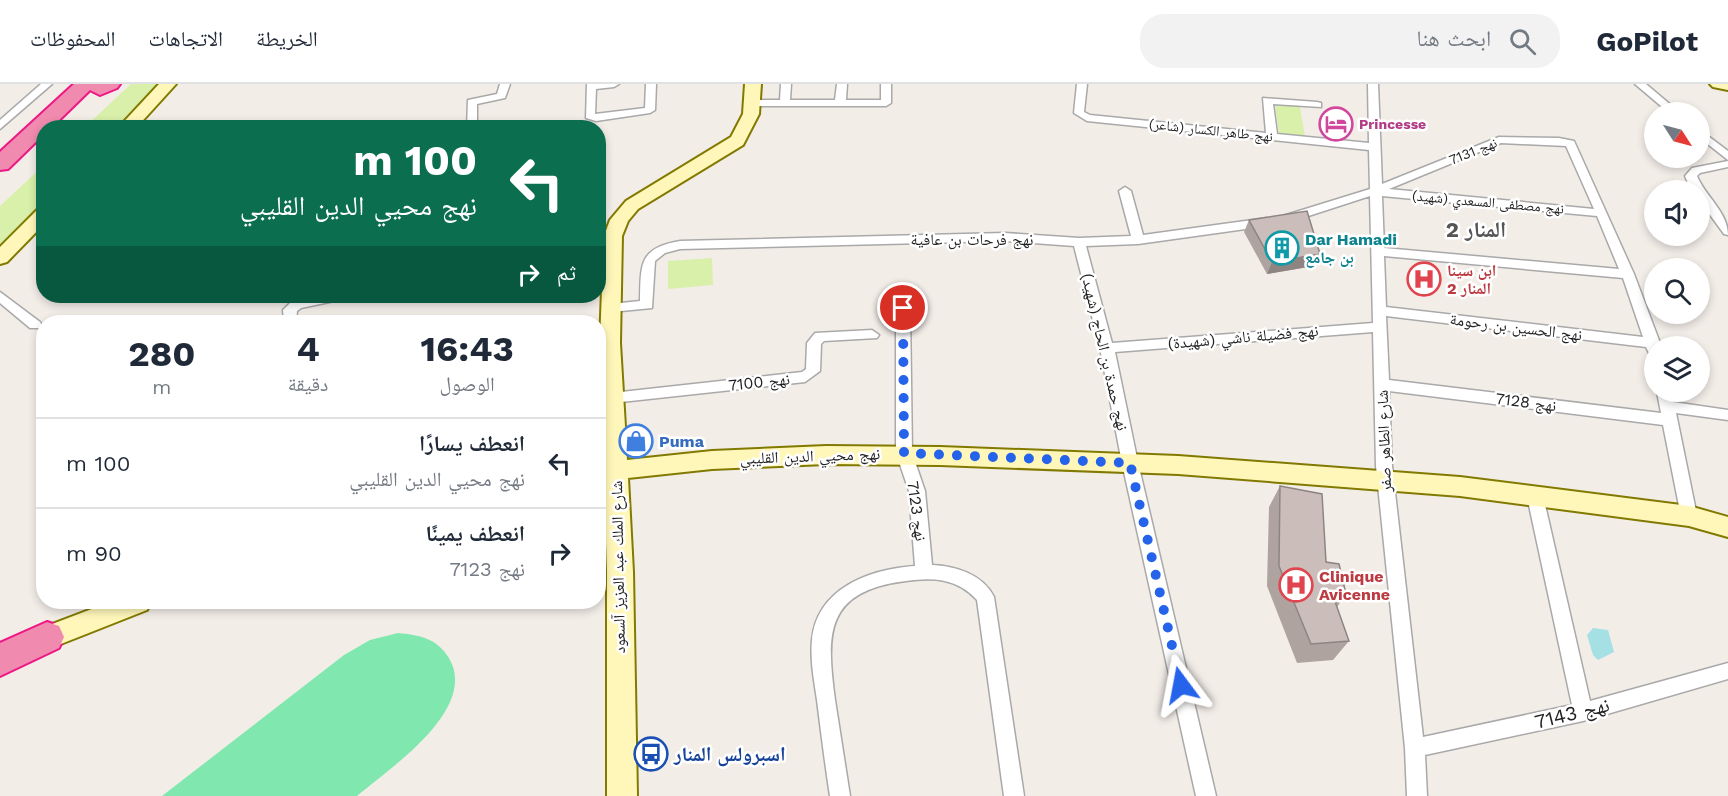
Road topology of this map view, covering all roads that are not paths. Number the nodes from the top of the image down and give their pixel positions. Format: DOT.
graph roads {
  1 [pos="47,84"];
  2 [pos="168,84"];
  3 [pos="504,84"];
  4 [pos="614,84"];
  5 [pos="651,84"];
  6 [pos="786,84"];
  7 [pos="842,84"];
  8 [pos="886,84"];
  9 [pos="1082,84"];
  10 [pos="1373,84"];
  11 [pos="1640,84"];
  12 [pos="1718,84"];
  13 [pos="100,85"];
  14 [pos="1728,85"];
  15 [pos="754,93"];
  16 [pos="785,102"];
  17 [pos="1662,102"];
  18 [pos="840,103"];
  19 [pos="1317,105"];
  20 [pos="56,120"];
  21 [pos="67,120"];
  22 [pos="134,120"];
  23 [pos="472,120"];
  24 [pos="0,126"];
  25 [pos="36,136"];
  26 [pos="1272,136"];
  27 [pos="1710,142"];
  28 [pos="1374,147"];
  29 [pos="36,150"];
  30 [pos="1728,157"];
  31 [pos="0,164"];
  32 [pos="1728,164"];
  33 [pos="1693,180"];
  34 [pos="0,184"];
  35 [pos="1125,191"];
  36 [pos="1375,191"];
  37 [pos="1710,207"];
  38 [pos="1600,213"];
  39 [pos="36,221"];
  40 [pos="36,229"];
  41 [pos="1728,231"];
  42 [pos="24,232"];
  43 [pos="1138,240"];
  44 [pos="1079,242"];
  45 [pos="1376,251"];
  46 [pos="0,258"];
  47 [pos="1628,274"];
  48 [pos="0,296"];
  49 [pos="302,303"];
  50 [pos="610,308"];
  51 [pos="903,308"];
  52 [pos="1379,311"];
  53 [pos="290,315"];
  54 [pos="35,325"];
  55 [pos="1380,327"];
  56 [pos="872,336"];
  57 [pos="1650,336"];
  58 [pos="1644,346"];
  59 [pos="1107,348"];
  60 [pos="1383,385"];
  61 [pos="612,398"];
  62 [pos="1667,406"];
  63 [pos="1728,415"];
  64 [pos="904,453"];
  65 [pos="1130,463"];
  66 [pos="607,471"];
  67 [pos="1385,479"];
  68 [pos="1535,496"];
  69 [pos="1689,516"];
  70 [pos="1728,527"];
  71 [pos="924,572"];
  72 [pos="88,609"];
  73 [pos="120,609"];
  74 [pos="47,637"];
  75 [pos="0,640"];
  76 [pos="0,656"];
  77 [pos="0,660"];
  78 [pos="1728,671"];
  79 [pos="1583,712"];
  80 [pos="1415,748"];
  81 [pos="622,796"];
  82 [pos="840,796"];
  83 [pos="1014,796"];
  84 [pos="1206,796"];
  85 [pos="1417,796"];
  1 -- 24 [label="street"];
  2 -- 22 [label="street"];
  3 -- 23 [label="street"];
  4 -- 5 [label="street"];
  6 -- 16 [label="street"];
  7 -- 18 [label="street"];
  8 -- 18 [label="street"];
  9 -- 26 [label="street, نهج طاهر الكسار (شاعر)"];
  10 -- 28 [label="street, شارع الطاهر صفر"];
  11 -- 17 [label="street"];
  12 -- 14 [label="street"];
  13 -- 20 [label="highway"];
  13 -- 21 [label="highway"];
  15 -- 16 [label="street"];
  15 -- 50 [label="street, شارع الملك عبد العزيز آلسعود"];
  16 -- 18 [label="street"];
  19 -- 26 [label="street"];
  25 -- 31 [label="highway"];
  26 -- 28 [label="street, نهج طاهر الكسار (شاعر)"];
  27 -- 30 [label="street"];
  28 -- 36 [label="street, شارع الطاهر صفر"];
  29 -- 34 [label="highway"];
  32 -- 33 [label="street"];
  35 -- 43 [label="street"];
  36 -- 38 [label="street, نهج مصطفى المسعدي (شهيد)"];
  36 -- 38 [label="street, نهج 7131"];
  36 -- 43 [label="street, نهج فرحات بن عافية"];
  36 -- 45 [label="street, شارع الطاهر صفر"];
  37 -- 41 [label="street"];
  38 -- 47 [label="street"];
  39 -- 42 [label="street"];
  40 -- 42 [label="street"];
  42 -- 46 [label="street"];
  43 -- 44 [label="street, نهج فرحات بن عافية"];
  44 -- 50 [label="street, نهج فرحات بن عافية"];
  44 -- 59 [label="street, نهج حمدة بن الحاج (شهيد)"];
  45 -- 47 [label="street"];
  45 -- 52 [label="street, شارع الطاهر صفر"];
  47 -- 57 [label="street"];
  48 -- 54 [label="street"];
  49 -- 53 [label="street"];
  50 -- 61 [label="street, شارع الملك عبد العزيز آلسعود"];
  51 -- 64 [label="street, نهج 7123"];
  52 -- 55 [label="street, شارع الطاهر صفر"];
  52 -- 58 [label="street, نهج الحسين بن رحومة"];
  55 -- 59 [label="street, نهج فضيلة ناشي (شهيدة)"];
  55 -- 60 [label="street, شارع الطاهر صفر"];
  56 -- 61 [label="street, نهج 7100"];
  59 -- 65 [label="street, نهج حمدة بن الحاج (شهيد)"];
  60 -- 62 [label="street, نهج 7128"];
  60 -- 67 [label="street, شارع الطاهر صفر"];
  61 -- 66 [label="street, شارع الملك عبد العزيز آلسعود"];
  62 -- 63 [label="street, نهج 7128"];
  62 -- 69 [label="street"];
  64 -- 65 [label="street, نهج محيي الدين القليبي"];
  64 -- 66 [label="street, نهج محيي الدين القليبي"];
  64 -- 71 [label="street, نهج 7123"];
  65 -- 67 [label="street, نهج محيي الدين القليبي"];
  65 -- 84 [label="street, نهج حمدة بن الحاج (شهيد)"];
  66 -- 81 [label="street, شارع الملك عبد العزيز آلسعود"];
  67 -- 68 [label="street, نهج محيي الدين القليبي"];
  67 -- 80 [label="street, شارع الطاهر صفر"];
  68 -- 69 [label="street, نهج محيي الدين القليبي"];
  68 -- 79 [label="street"];
  69 -- 70 [label="street, نهج محيي الدين القليبي"];
  71 -- 82 [label="street"];
  71 -- 83 [label="street"];
  72 -- 75 [label="street"];
  73 -- 74 [label="street"];
  74 -- 76 [label="street"];
  74 -- 77 [label="highway"];
  78 -- 79 [label="street, نهج 7143"];
  79 -- 80 [label="street, نهج 7143"];
  80 -- 85 [label="street, شارع الطاهر صفر"];
}
